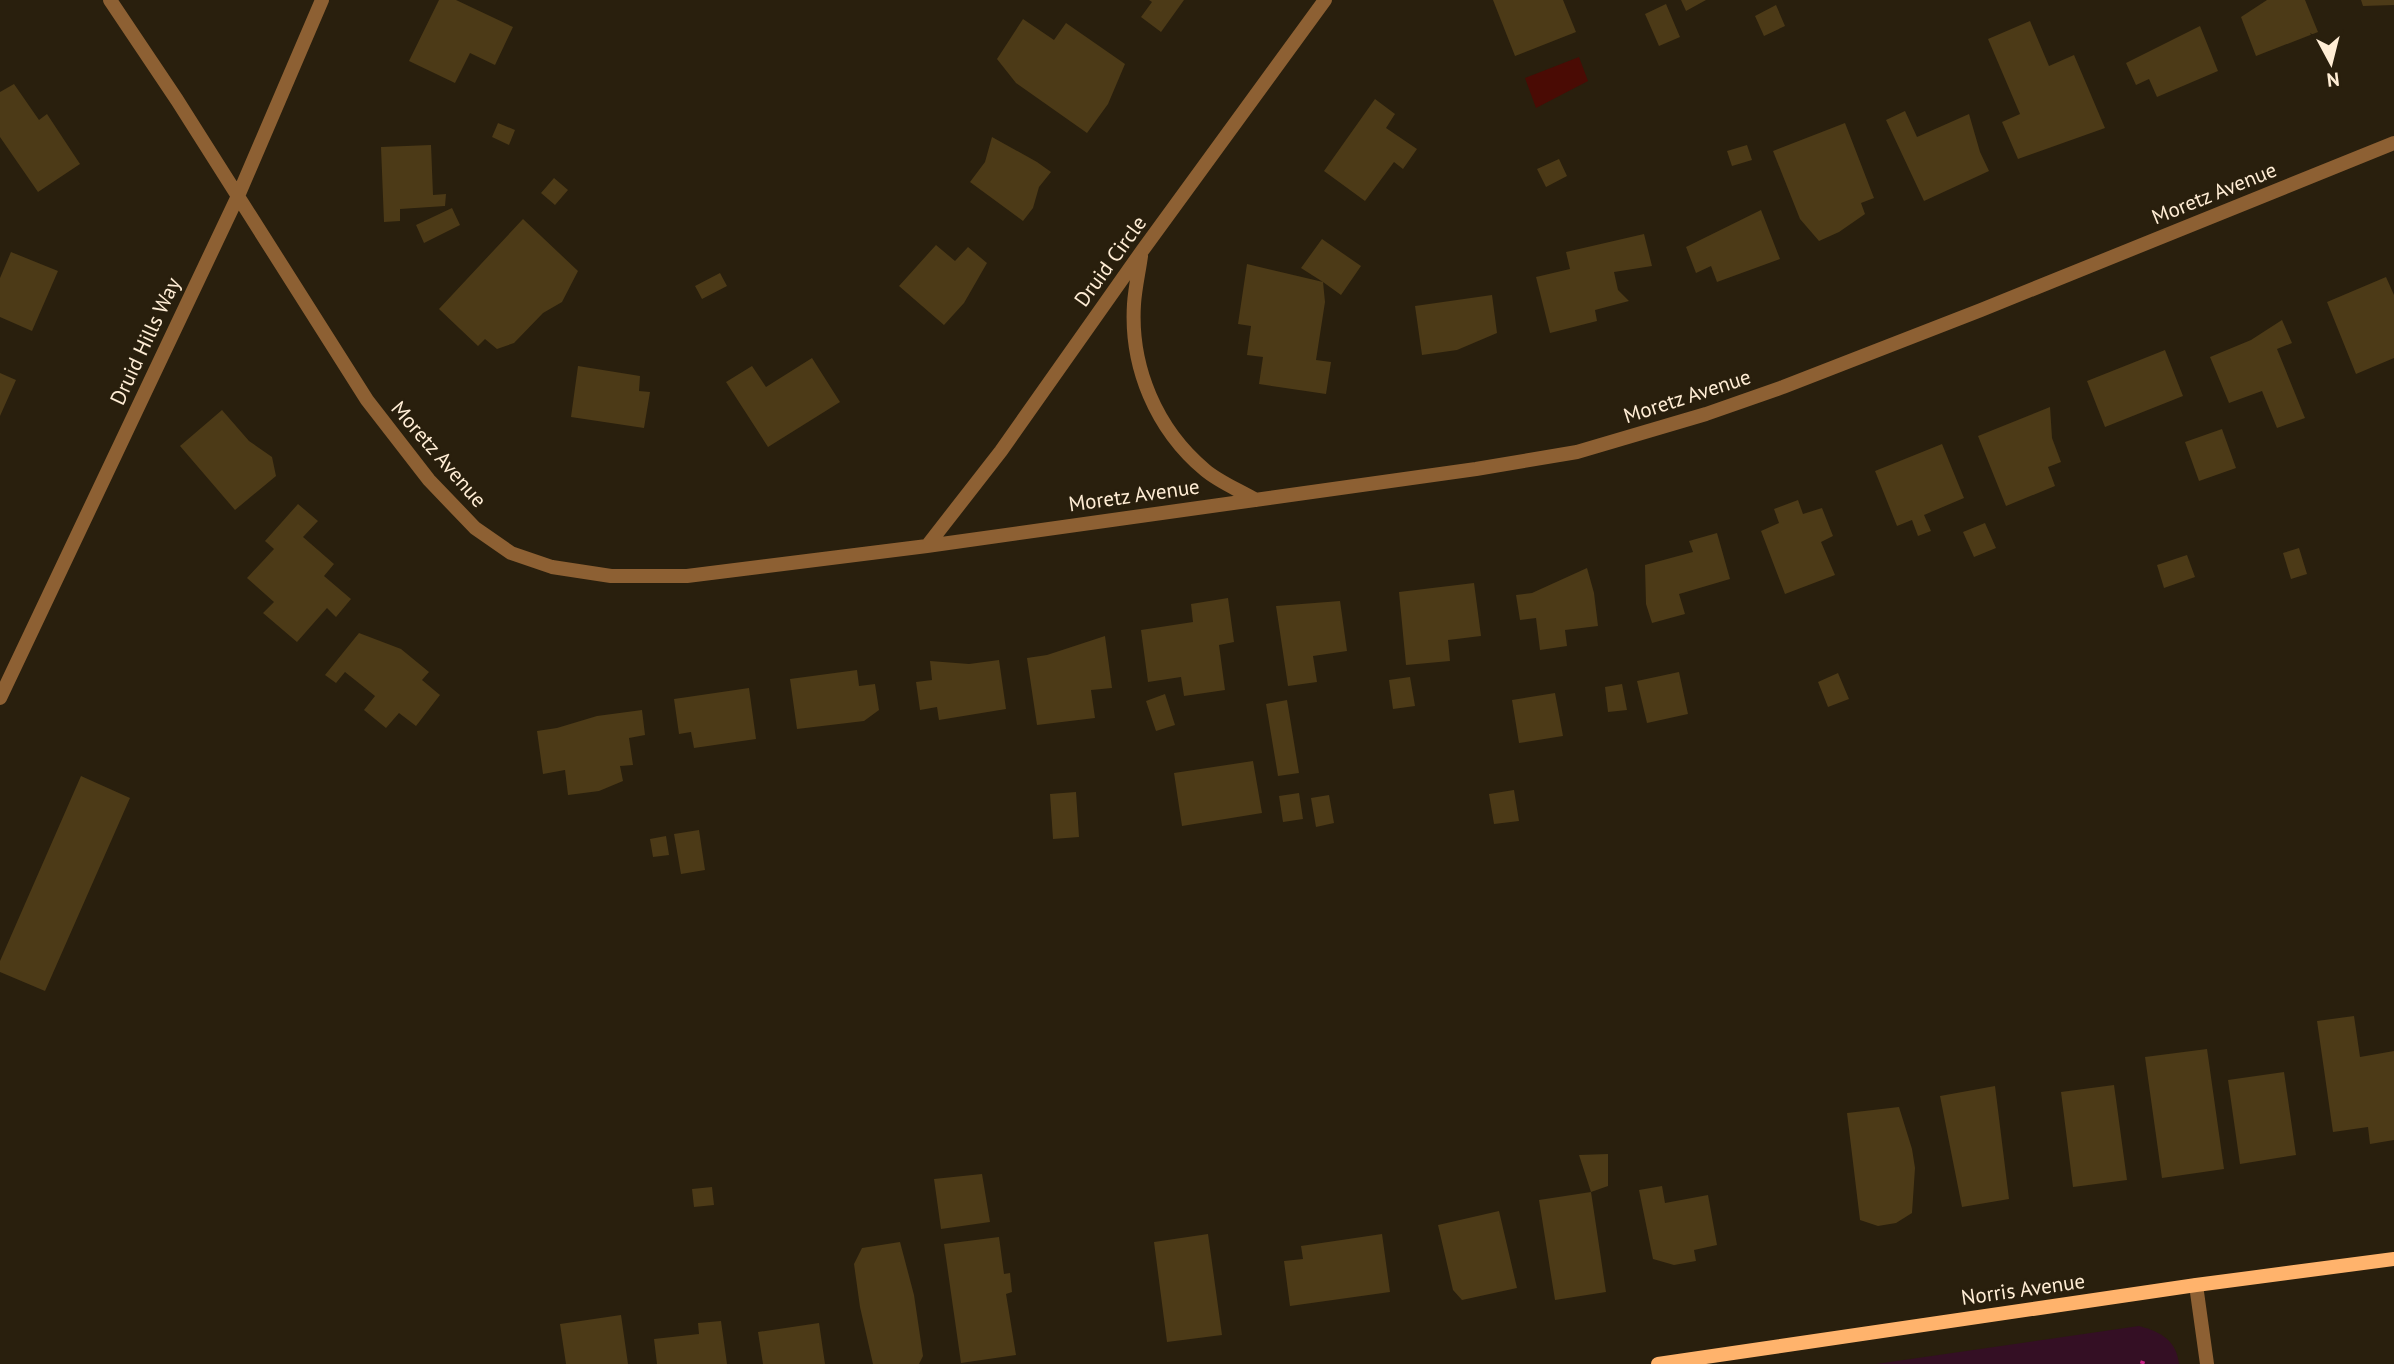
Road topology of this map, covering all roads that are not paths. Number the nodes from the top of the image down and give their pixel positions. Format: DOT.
graph roads {
  1 [pos="110,0"];
  2 [pos="322,0"];
  3 [pos="1325,0"];
  4 [pos="2394,143"];
  5 [pos="238,196"];
  6 [pos="1142,251"];
  7 [pos="1256,500"];
  8 [pos="927,546"];
  9 [pos="0,698"];
  10 [pos="2394,1259"];
  11 [pos="2196,1285"];
  12 [pos="1658,1364"];
  13 [pos="2207,1364"];
  1 -- 5 [label="street, Moretz Avenue"];
  2 -- 5 [label="street, Druid Hills Way"];
  3 -- 6 [label="street, Druid Circle"];
  4 -- 7 [label="street, Moretz Avenue"];
  5 -- 8 [label="street, Moretz Avenue"];
  5 -- 9 [label="street, Druid Hills Way"];
  6 -- 7 [label="street"];
  6 -- 8 [label="street, Druid Circle"];
  7 -- 8 [label="street, Moretz Avenue"];
  10 -- 11 [label="street, Norris Avenue"];
  11 -- 12 [label="street, Norris Avenue"];
  11 -- 13 [label="street"];
}
